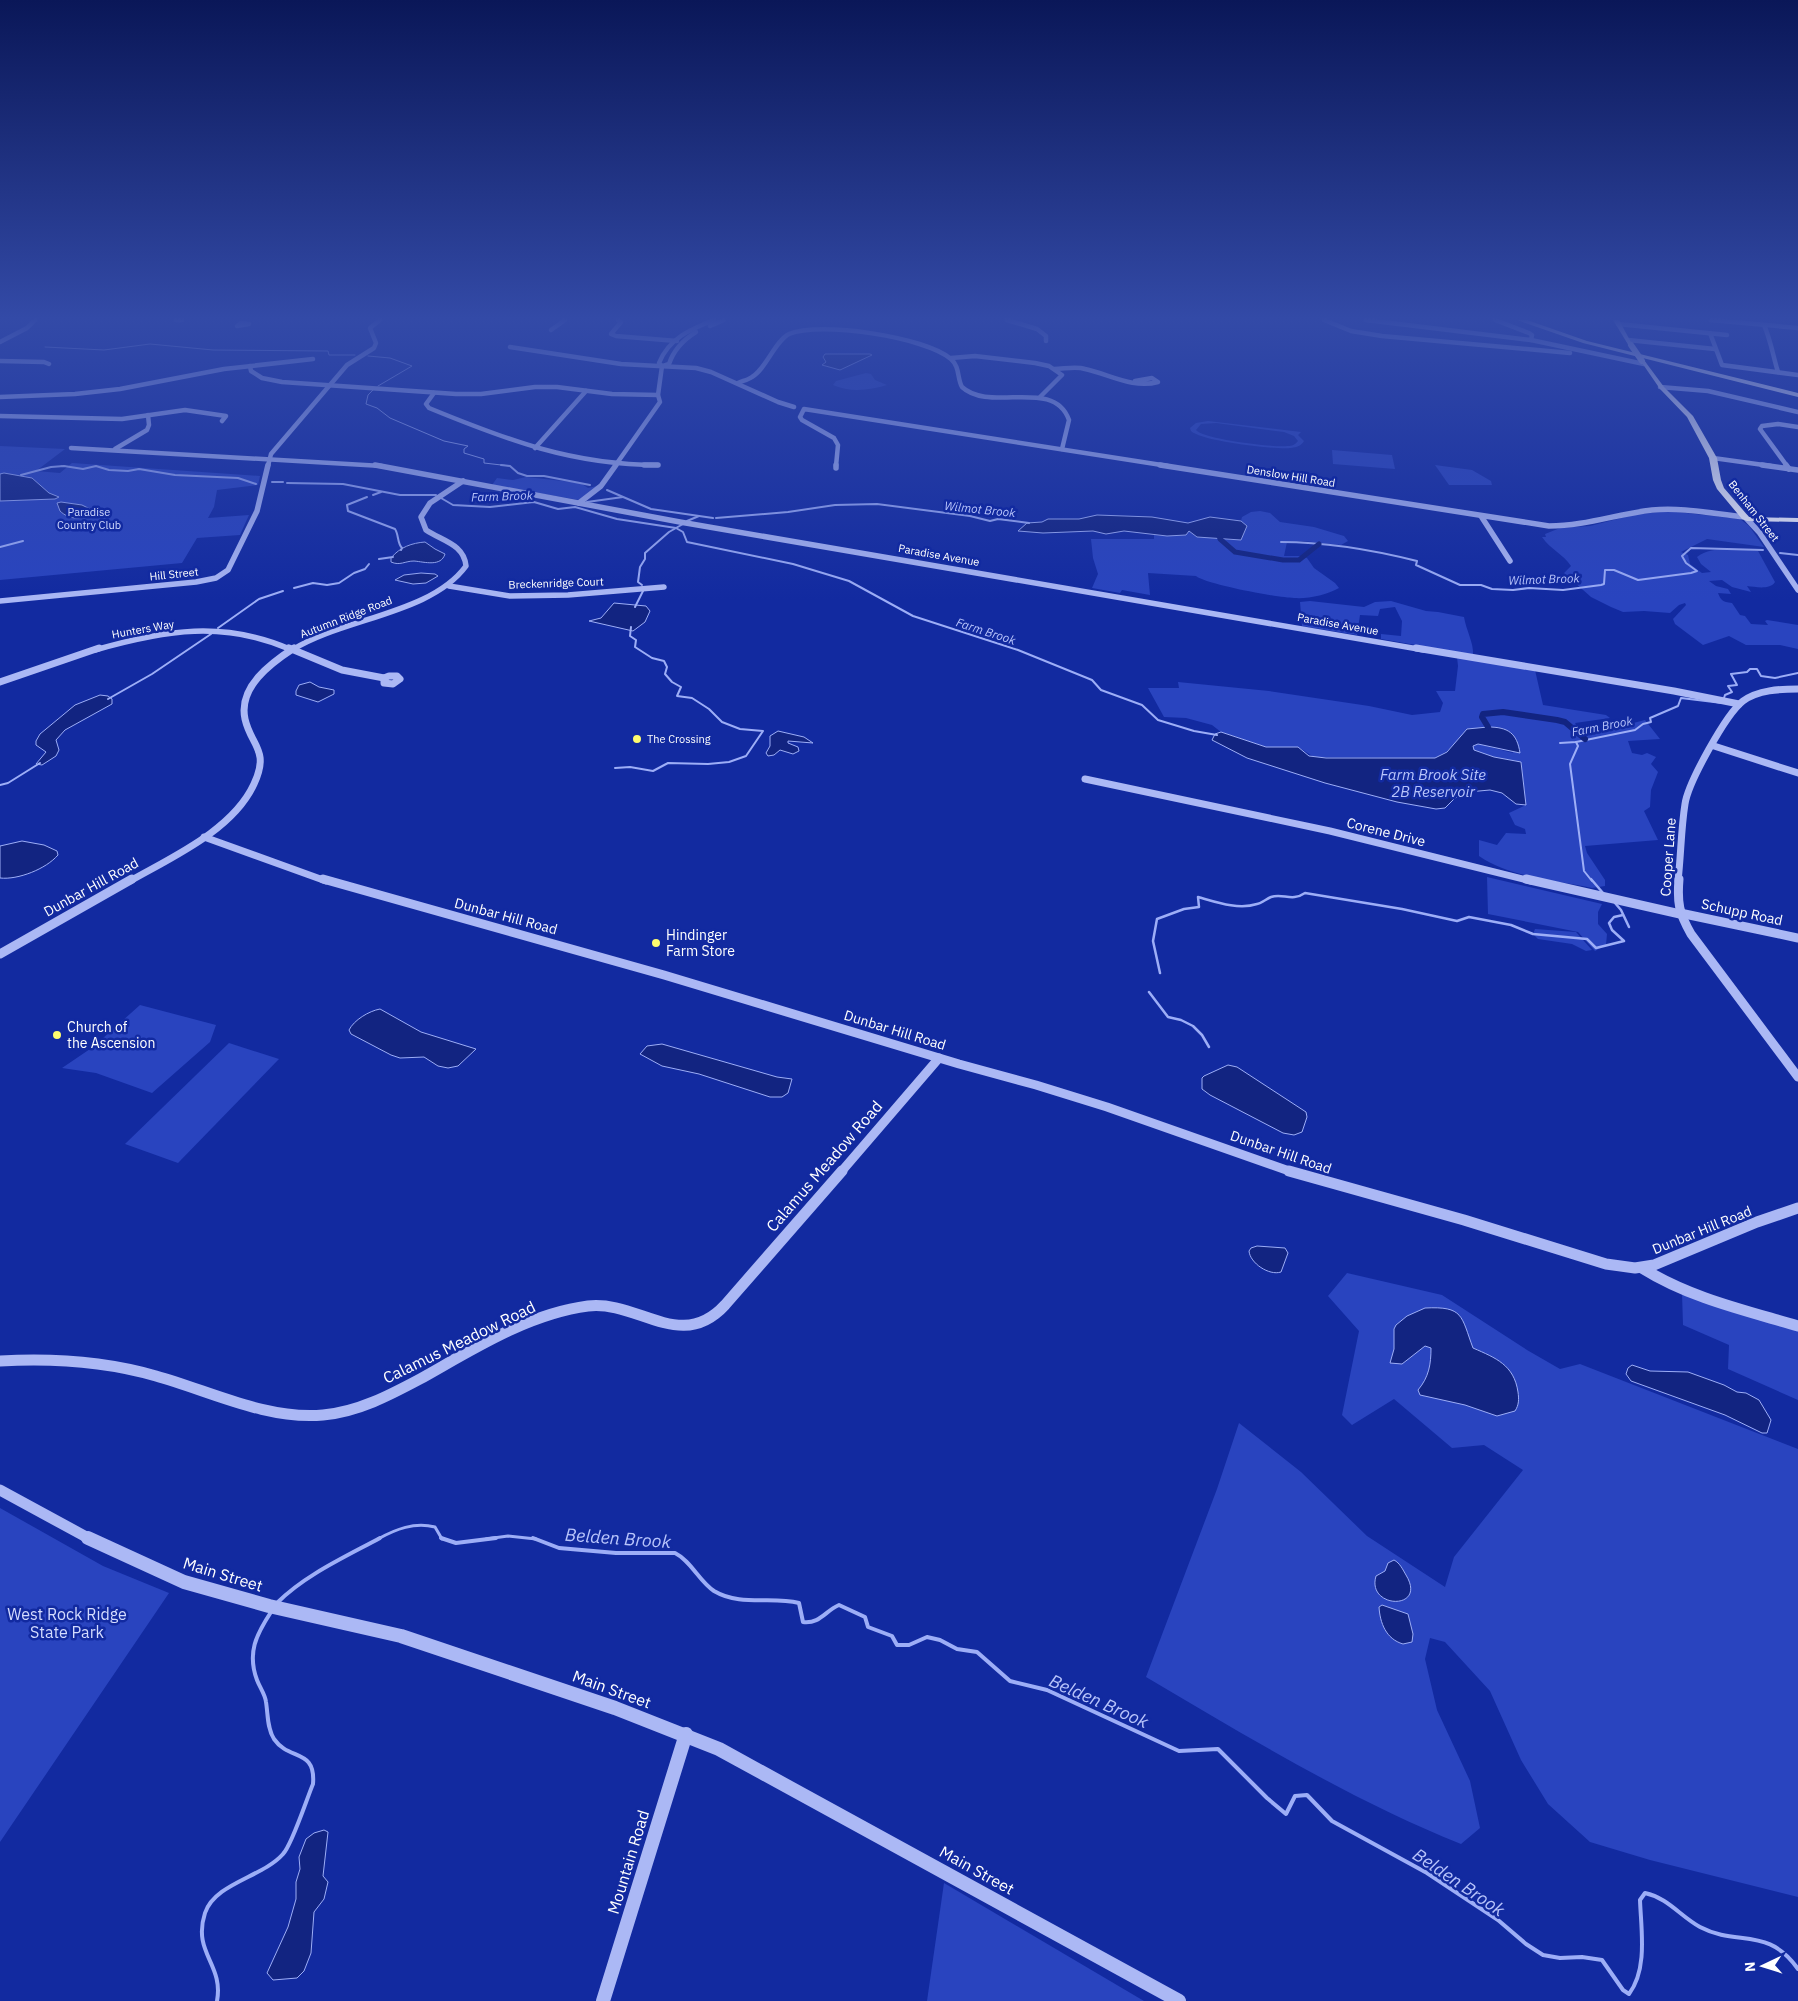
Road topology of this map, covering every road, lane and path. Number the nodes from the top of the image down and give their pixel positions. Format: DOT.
graph roads {
  1 [pos="160,413"];
  2 [pos="208,413"];
  3 [pos="305,413"];
  4 [pos="442,413"];
  5 [pos="566,413"];
  6 [pos="654,413"];
  7 [pos="802,413"];
  8 [pos="826,413"];
  9 [pos="1065,413"];
  10 [pos="1687,413"];
  11 [pos="148,415"];
  12 [pos="0,416"];
  13 [pos="222,421"];
  14 [pos="1798,427"];
  15 [pos="71,448"];
  16 [pos="535,448"];
  17 [pos="115,450"];
  18 [pos="1062,450"];
  19 [pos="1714,458"];
  20 [pos="269,459"];
  21 [pos="616,464"];
  22 [pos="658,465"];
  23 [pos="836,468"];
  24 [pos="1788,468"];
  25 [pos="1798,470"];
  26 [pos="463,481"];
  27 [pos="579,503"];
  28 [pos="1481,516"];
  29 [pos="1746,518"];
  30 [pos="1798,520"];
  31 [pos="1510,561"];
  32 [pos="449,586"];
  33 [pos="664,587"];
  34 [pos="1798,590"];
  35 [pos="0,601"];
  36 [pos="292,650"];
  37 [pos="384,678"];
  38 [pos="0,682"];
  39 [pos="1798,689"];
  40 [pos="1739,704"];
  41 [pos="1714,746"];
  42 [pos="1798,773"];
  43 [pos="1085,779"];
  44 [pos="204,837"];
  45 [pos="1680,913"];
  46 [pos="1798,938"];
  47 [pos="0,954"];
  48 [pos="938,1058"];
  49 [pos="1787,1062"];
  50 [pos="1798,1063"];
  51 [pos="1798,1077"];
  52 [pos="1798,1208"];
  53 [pos="1642,1268"];
  54 [pos="1798,1326"];
  55 [pos="0,1361"];
  56 [pos="0,1490"];
  57 [pos="686,1734"];
  58 [pos="603,2001"];
  59 [pos="1179,2001"];
  1 -- 11 [label="street"];
  2 -- 13 [label="street"];
  3 -- 20 [label="street"];
  4 -- 16 [label="street"];
  5 -- 16 [label="street"];
  6 -- 21 [label="street"];
  7 -- 23 [label="street, Denslow Hill Road"];
  8 -- 18 [label="street, Denslow Hill Road"];
  9 -- 18 [label="street"];
  10 -- 19 [label="main road, Benham Street"];
  11 -- 12 [label="street"];
  11 -- 17 [label="street"];
  14 -- 24 [label="street"];
  15 -- 17 [label="street, Paradise Avenue"];
  16 -- 21 [label="street"];
  17 -- 20 [label="street, Paradise Avenue"];
  18 -- 28 [label="street, Denslow Hill Road"];
  19 -- 24 [label="street"];
  19 -- 29 [label="main road, Benham Street"];
  20 -- 26 [label="street, Paradise Avenue"];
  20 -- 35 [label="street, Hill Street"];
  21 -- 22 [label="street"];
  21 -- 27 [label="street"];
  24 -- 25 [label="street"];
  26 -- 27 [label="street, Paradise Avenue"];
  26 -- 32 [label="street, Autumn Ridge Road"];
  27 -- 40 [label="street, Paradise Avenue"];
  28 -- 29 [label="street, Denslow Hill Road"];
  28 -- 31 [label="street"];
  29 -- 30 [label="main road"];
  29 -- 34 [label="street, Benham Street"];
  32 -- 33 [label="street, Breckenridge Court"];
  32 -- 36 [label="street, Autumn Ridge Road"];
  36 -- 37 [label="street"];
  36 -- 38 [label="street, Hunters Way"];
  36 -- 44 [label="street, Autumn Ridge Road"];
  39 -- 40 [label="street"];
  40 -- 41 [label="street, Cooper Lane"];
  41 -- 42 [label="street"];
  41 -- 45 [label="street, Cooper Lane"];
  43 -- 45 [label="street, Corene Drive"];
  44 -- 47 [label="street, Dunbar Hill Road"];
  44 -- 48 [label="street, Dunbar Hill Road"];
  45 -- 46 [label="street, Schupp Road"];
  45 -- 49 [label="street, Cooper Lane"];
  48 -- 53 [label="street, Dunbar Hill Road"];
  48 -- 55 [label="street, Calamus Meadow Road"];
  49 -- 50 [label="street"];
  49 -- 51 [label="street, Cooper Lane"];
  52 -- 53 [label="street, Dunbar Hill Road"];
  53 -- 54 [label="street"];
  56 -- 57 [label="street, Main Street"];
  57 -- 58 [label="street, Mountain Road"];
  57 -- 59 [label="street, Main Street"];
}
